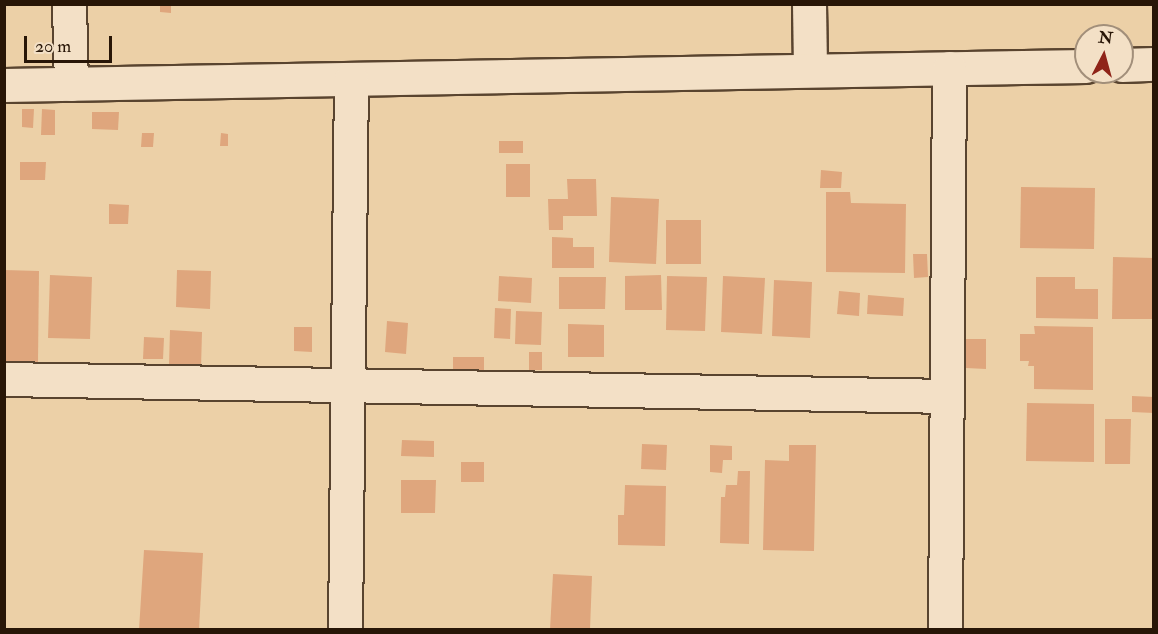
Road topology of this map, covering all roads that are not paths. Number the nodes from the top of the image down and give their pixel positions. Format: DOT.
graph roads {
  1 [pos="69,4"];
  2 [pos="809,4"];
  3 [pos="1154,64"];
  4 [pos="1134,65"];
  5 [pos="1074,66"];
  6 [pos="949,68"];
  7 [pos="810,70"];
  8 [pos="351,79"];
  9 [pos="71,84"];
  10 [pos="4,85"];
  11 [pos="4,379"];
  12 [pos="348,385"];
  13 [pos="947,396"];
  14 [pos="345,630"];
  15 [pos="945,630"];
  1 -- 9 [label="street"];
  2 -- 7 [label="street"];
  3 -- 4 [label="street"];
  5 -- 6 [label="street"];
  6 -- 7 [label="street"];
  6 -- 13 [label="street"];
  7 -- 8 [label="street"];
  8 -- 9 [label="street"];
  8 -- 12 [label="street"];
  9 -- 10 [label="street"];
  11 -- 12 [label="street"];
  12 -- 13 [label="street"];
  12 -- 14 [label="street"];
  13 -- 15 [label="street"];
}
